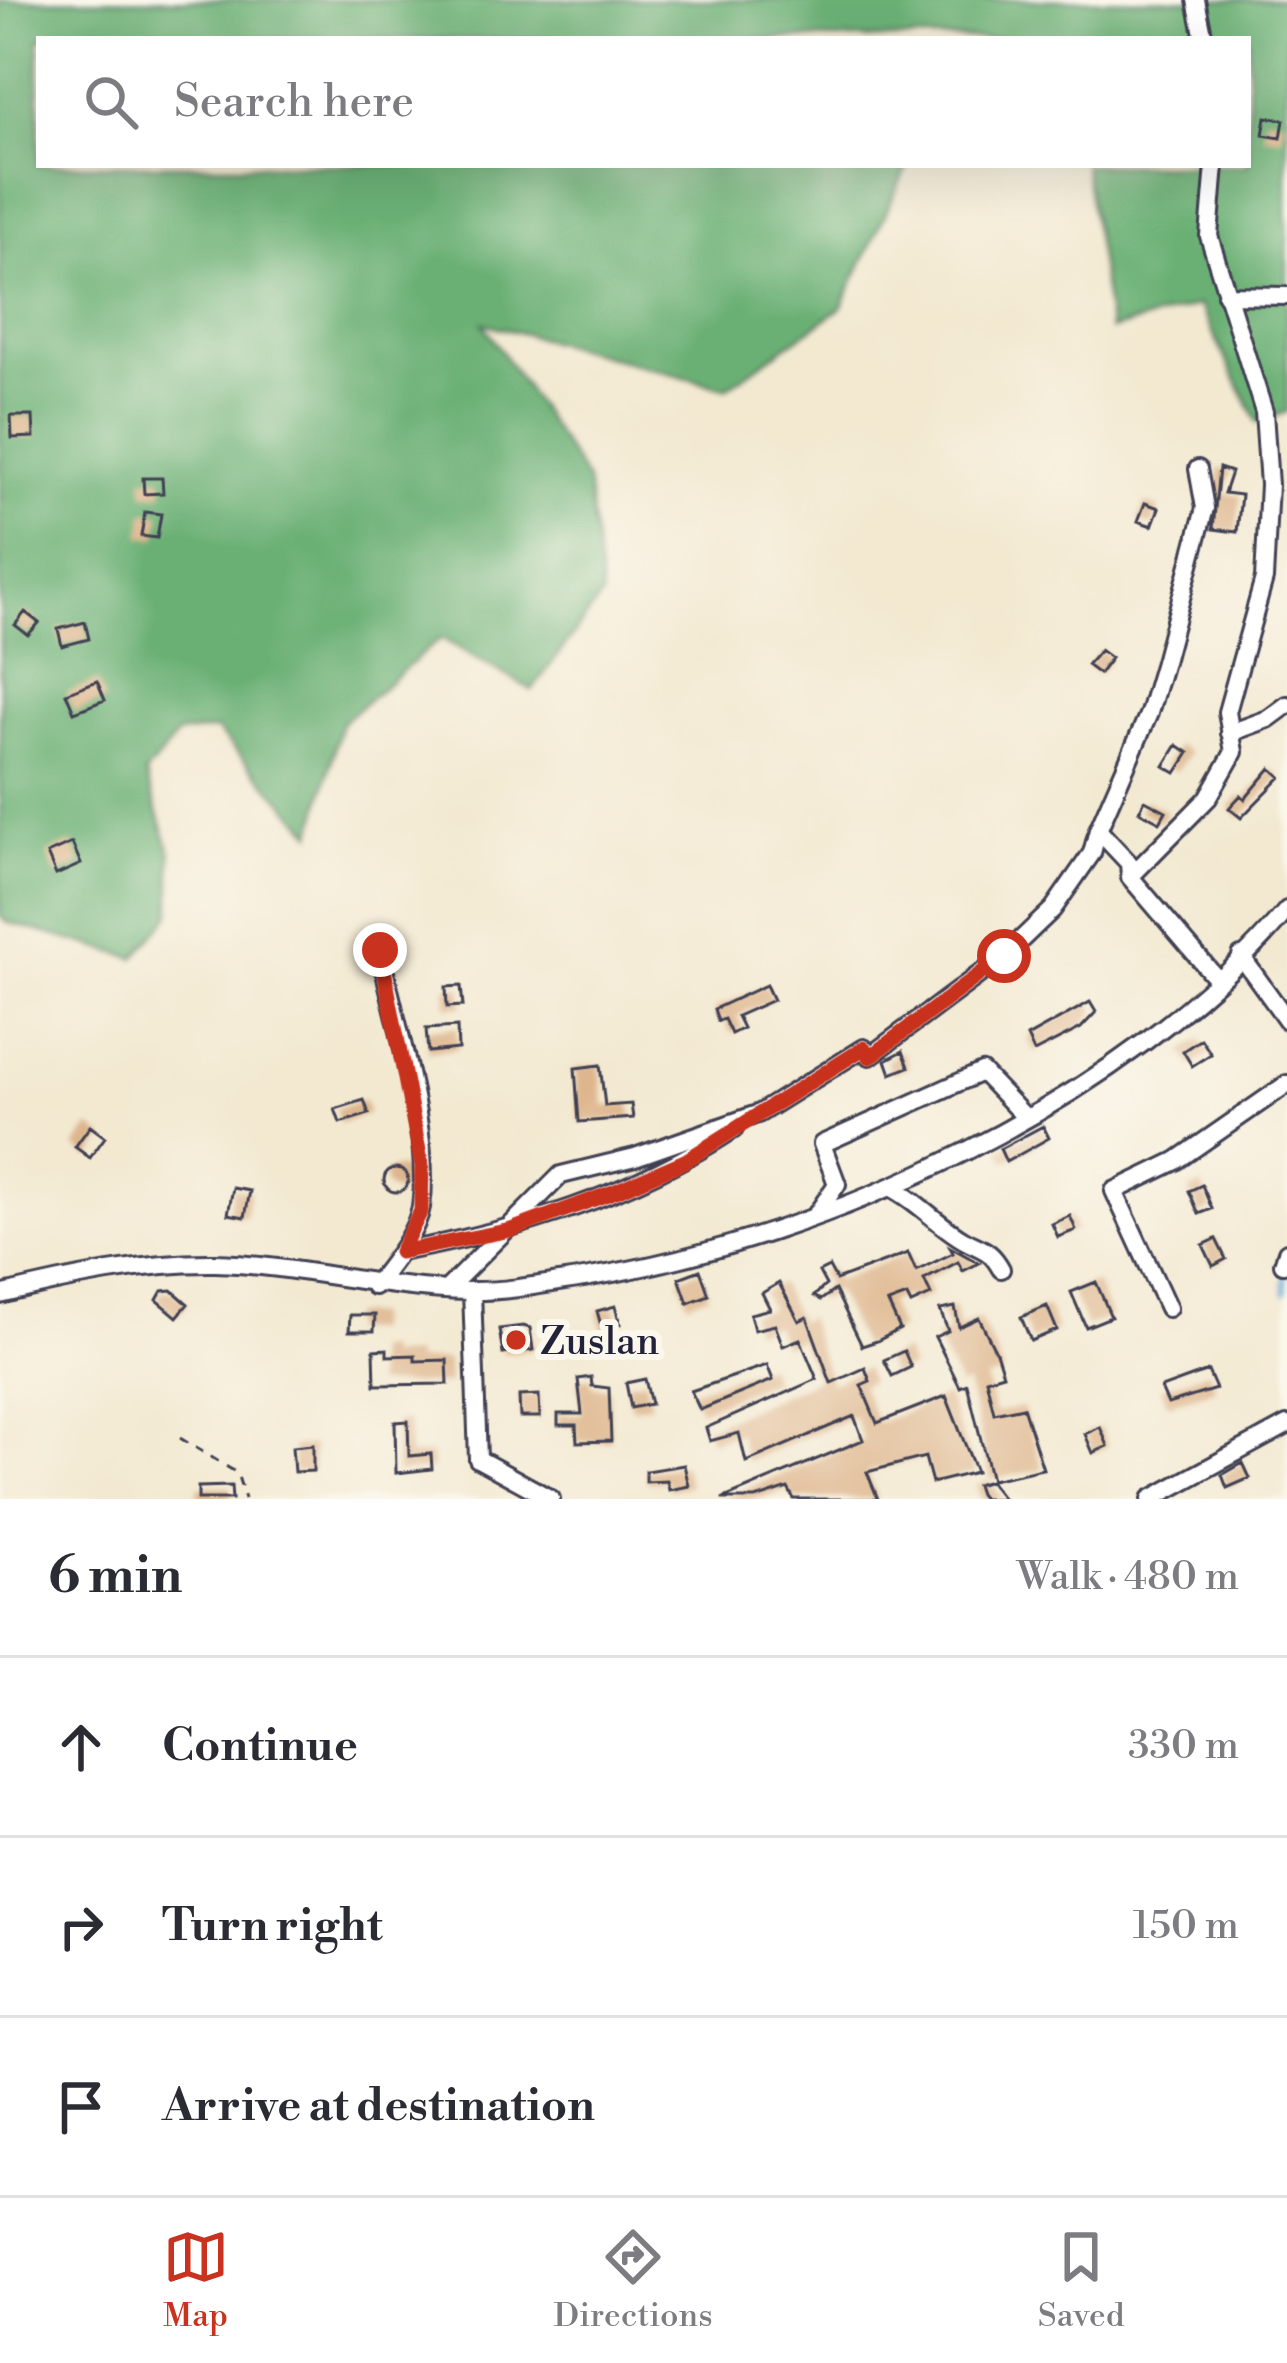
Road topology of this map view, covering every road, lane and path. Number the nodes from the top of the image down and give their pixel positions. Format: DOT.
graph roads {
  1 [pos="1196,0"];
  2 [pos="1203,36"];
  3 [pos="1215,168"];
  4 [pos="1226,295"];
  5 [pos="1287,296"];
  6 [pos="1267,452"];
  7 [pos="1287,457"];
  8 [pos="1198,469"];
  9 [pos="1287,705"];
  10 [pos="1230,733"];
  11 [pos="1098,830"];
  12 [pos="1130,878"];
  13 [pos="1287,910"];
  14 [pos="380,950"];
  15 [pos="1241,956"];
  16 [pos="1216,978"];
  17 [pos="1287,1020"];
  18 [pos="1287,1084"];
  19 [pos="760,1113"];
  20 [pos="1024,1116"];
  21 [pos="892,1188"];
  22 [pos="815,1217"];
  23 [pos="511,1230"];
  24 [pos="400,1252"];
  25 [pos="1001,1269"];
  26 [pos="374,1286"];
  27 [pos="446,1290"];
  28 [pos="472,1291"];
  29 [pos="0,1295"];
  30 [pos="1168,1308"];
  31 [pos="1287,1425"];
  32 [pos="180,1438"];
  33 [pos="546,1498"];
  34 [pos="1151,1498"];
  35 [pos="245,1499"];
  1 -- 2 [label="street"];
  3 -- 4 [label="street"];
  4 -- 5 [label="street"];
  4 -- 6 [label="street"];
  6 -- 7 [label="street"];
  6 -- 10 [label="street"];
  8 -- 11 [label="street"];
  9 -- 10 [label="street"];
  10 -- 12 [label="street"];
  11 -- 12 [label="street"];
  11 -- 19 [label="street"];
  12 -- 16 [label="street"];
  13 -- 15 [label="street"];
  14 -- 24 [label="street"];
  15 -- 16 [label="street"];
  15 -- 17 [label="street"];
  16 -- 20 [label="street"];
  18 -- 30 [label="street"];
  19 -- 23 [label="street"];
  19 -- 23 [label="street"];
  20 -- 21 [label="street"];
  20 -- 22 [label="street"];
  21 -- 22 [label="street"];
  21 -- 25 [label="street"];
  22 -- 28 [label="street"];
  23 -- 24 [label="street"];
  23 -- 27 [label="street"];
  24 -- 26 [label="street"];
  26 -- 27 [label="street"];
  26 -- 29 [label="street"];
  27 -- 28 [label="street"];
  28 -- 33 [label="street"];
  31 -- 34 [label="street"];
  32 -- 35 [label="path"];
}
